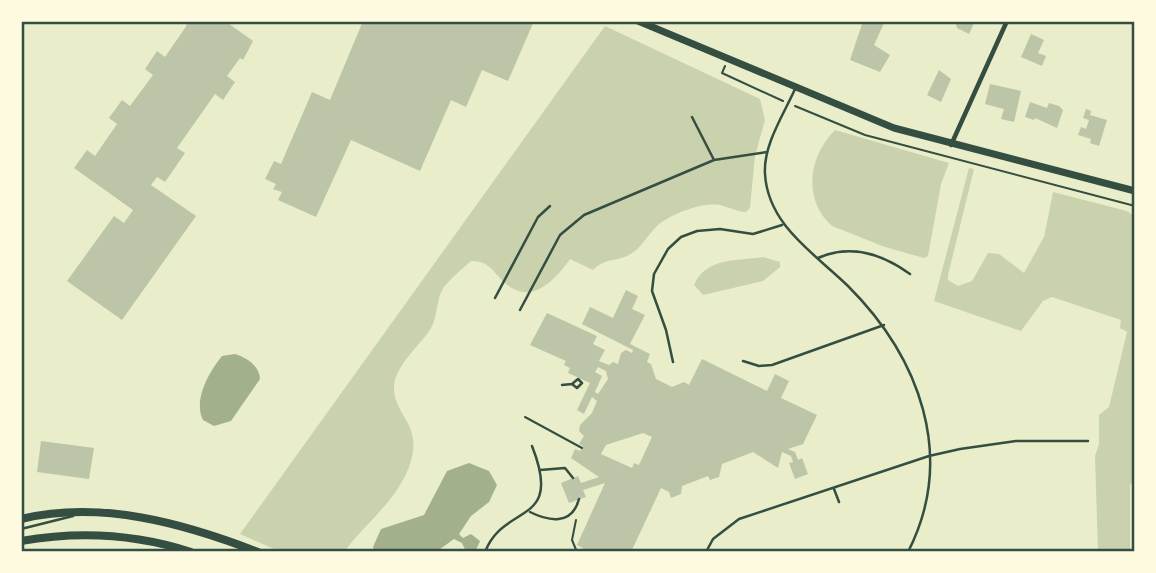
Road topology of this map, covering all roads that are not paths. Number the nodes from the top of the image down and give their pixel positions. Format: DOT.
graph roads {
  1 [pos="638,21"];
  2 [pos="1007,21"];
  3 [pos="796,89"];
  4 [pos="692,117"];
  5 [pos="951,145"];
  6 [pos="767,152"];
  7 [pos="714,160"];
  8 [pos="1135,191"];
  9 [pos="550,206"];
  10 [pos="782,225"];
  11 [pos="818,258"];
  12 [pos="910,274"];
  13 [pos="495,298"];
  14 [pos="520,310"];
  15 [pos="884,325"];
  16 [pos="743,361"];
  17 [pos="673,362"];
  18 [pos="572,383"];
  19 [pos="562,385"];
  20 [pos="1088,441"];
  21 [pos="533,446"];
  22 [pos="929,456"];
  23 [pos="540,470"];
  24 [pos="573,478"];
  25 [pos="833,488"];
  26 [pos="579,499"];
  27 [pos="839,502"];
  28 [pos="530,512"];
  29 [pos="83,513"];
  30 [pos="21,519"];
  31 [pos="21,528"];
  32 [pos="21,541"];
  33 [pos="154,547"];
  34 [pos="191,552"];
  35 [pos="258,552"];
  36 [pos="485,552"];
  37 [pos="706,552"];
  38 [pos="908,552"];
  1 -- 3 [label="main road"];
  2 -- 5 [label="street"];
  3 -- 5 [label="main road"];
  3 -- 6 [label="lane"];
  4 -- 7 [label="lane"];
  5 -- 8 [label="main road"];
  6 -- 7 [label="lane"];
  6 -- 10 [label="lane"];
  7 -- 14 [label="lane"];
  9 -- 13 [label="lane"];
  10 -- 11 [label="lane"];
  10 -- 17 [label="lane"];
  11 -- 12 [label="lane"];
  11 -- 15 [label="lane"];
  15 -- 16 [label="lane"];
  15 -- 22 [label="lane"];
  18 -- 19 [label="lane"];
  20 -- 22 [label="lane"];
  21 -- 23 [label="lane"];
  22 -- 25 [label="lane"];
  22 -- 38 [label="lane"];
  23 -- 24 [label="lane"];
  23 -- 28 [label="lane"];
  25 -- 27 [label="lane"];
  25 -- 37 [label="lane"];
  26 -- 28 [label="lane"];
  28 -- 36 [label="lane"];
  29 -- 30 [label="main road"];
  29 -- 31 [label="lane"];
  29 -- 35 [label="main road"];
  32 -- 33 [label="main road"];
  33 -- 34 [label="main road"];
}
